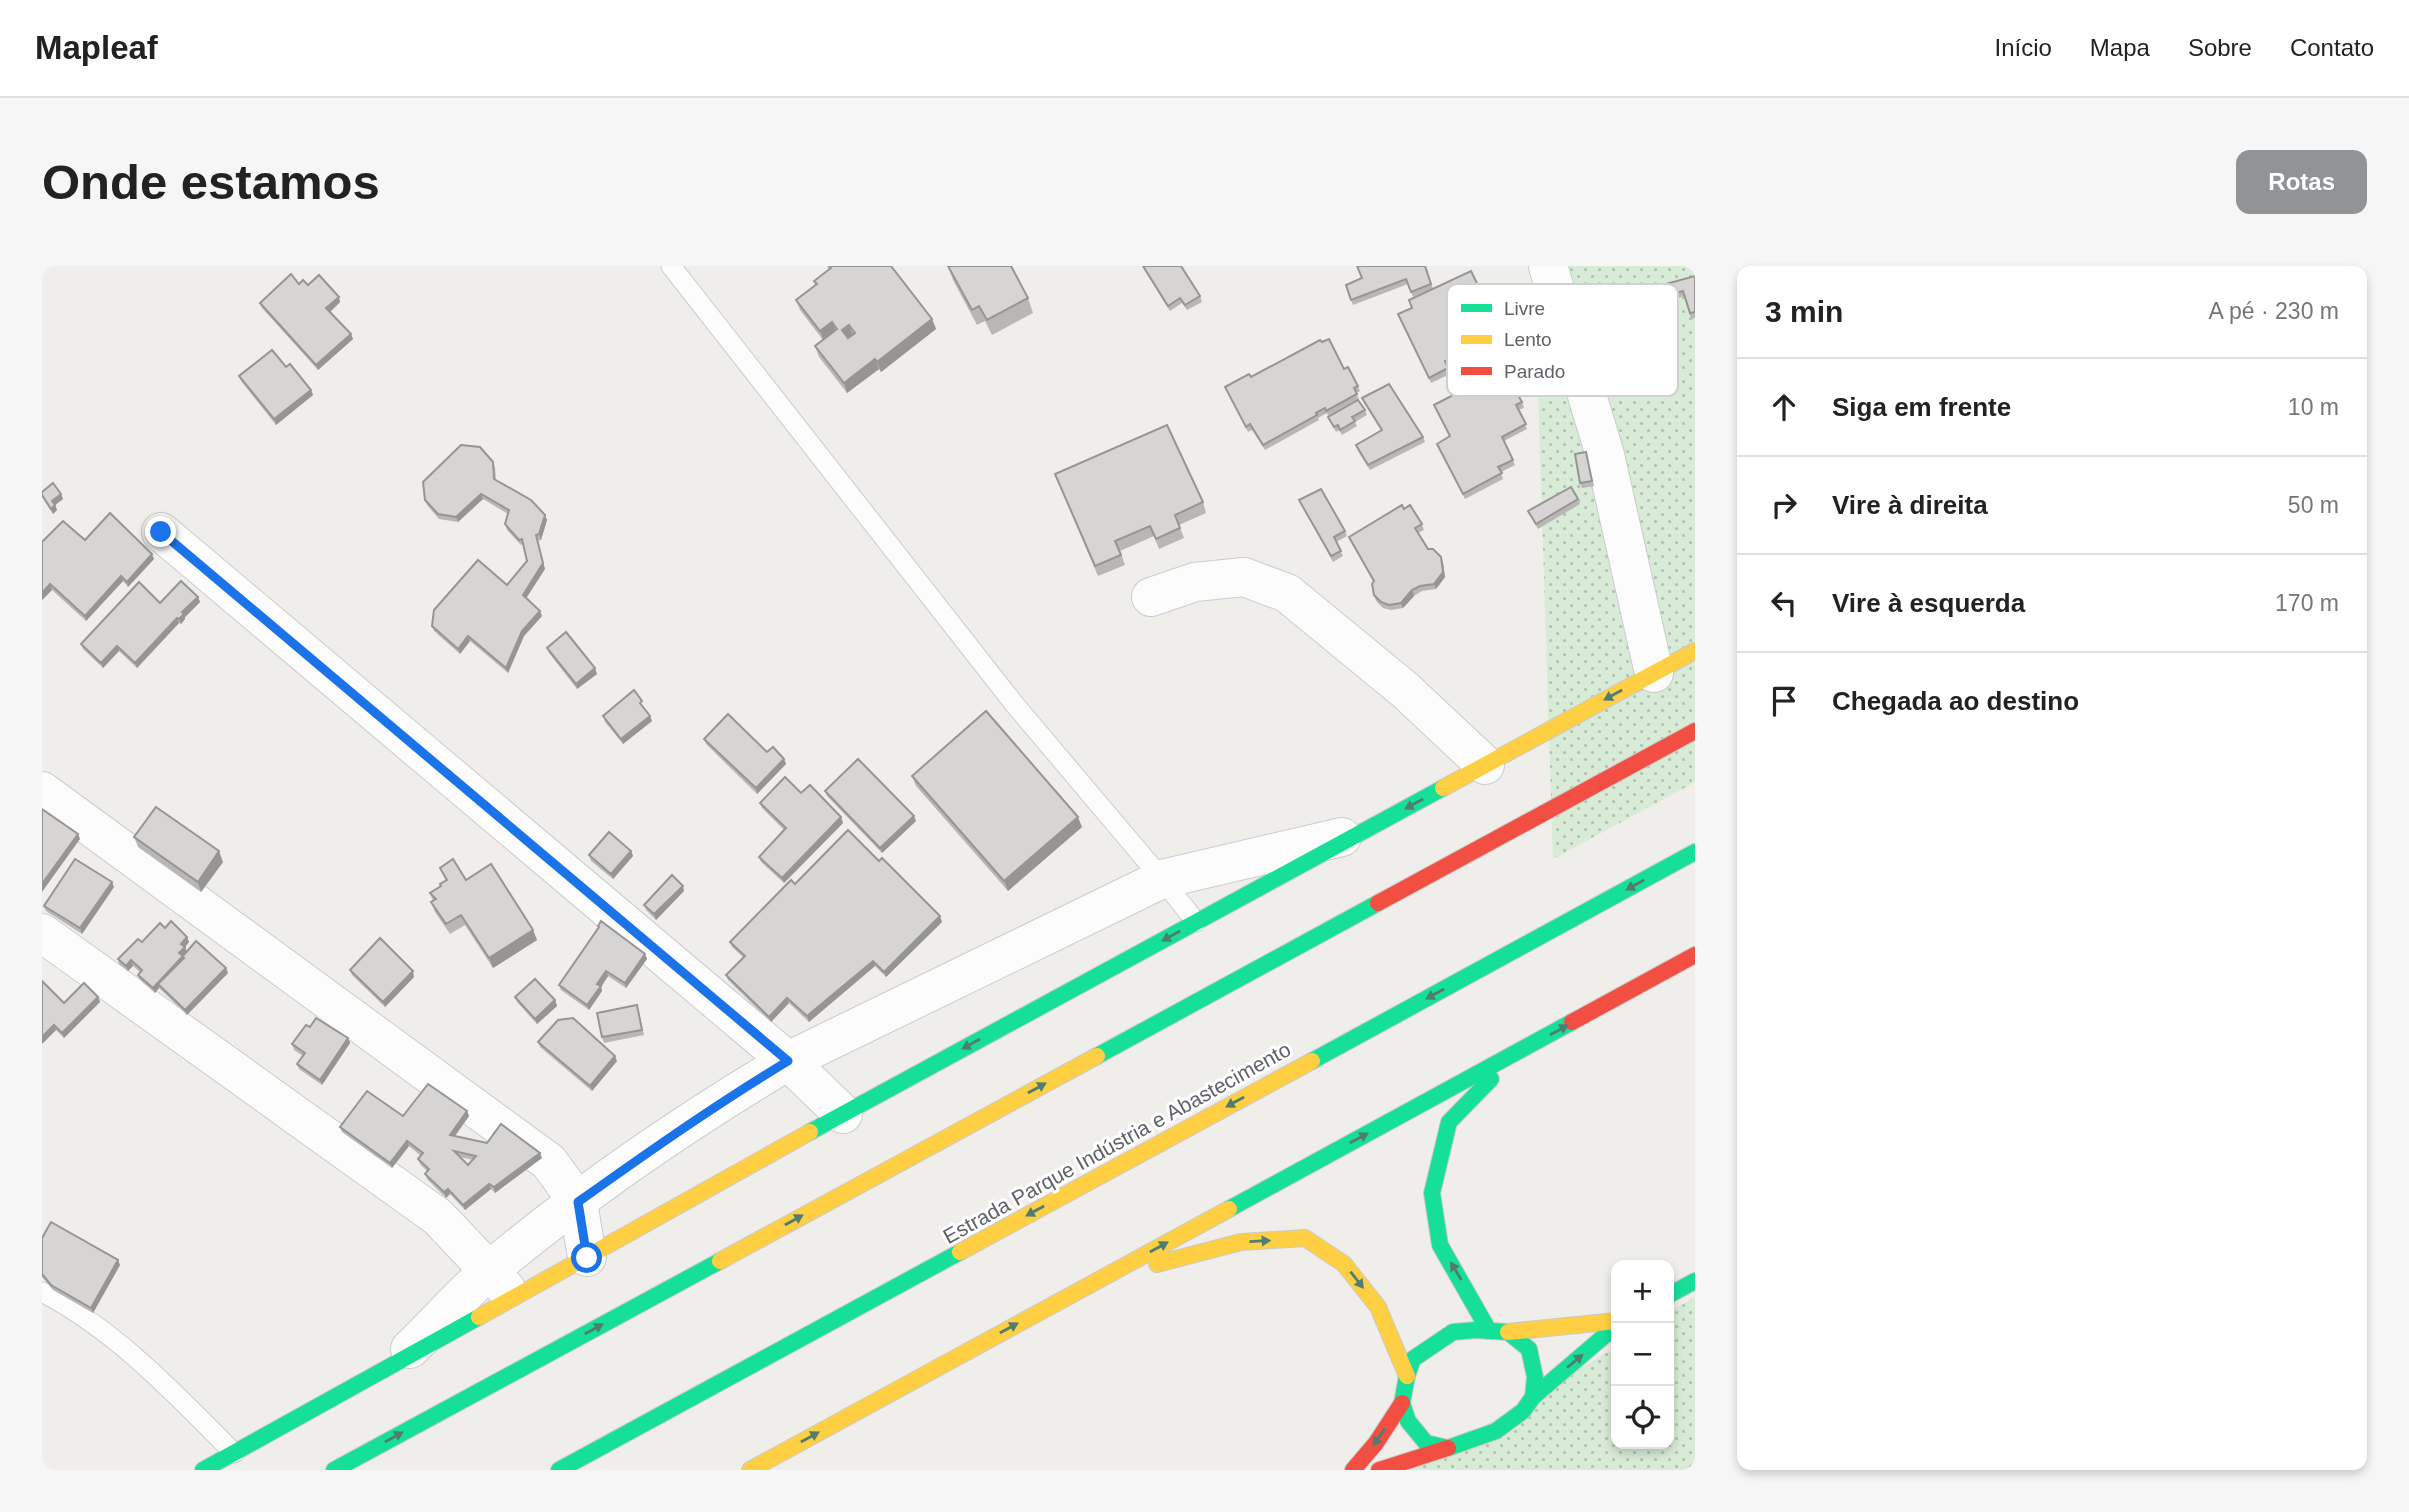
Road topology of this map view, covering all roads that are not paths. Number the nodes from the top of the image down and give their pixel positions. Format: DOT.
graph roads {
  1 [pos="671,266"];
  2 [pos="1548,266"];
  3 [pos="1553,284"];
  4 [pos="1587,396"];
  5 [pos="161,532"];
  6 [pos="1152,597"];
  7 [pos="1695,651"];
  8 [pos="1654,673"];
  9 [pos="1695,731"];
  10 [pos="1485,765"];
  11 [pos="42,792"];
  12 [pos="1361,832"];
  13 [pos="1695,852"];
  14 [pos="1162,879"];
  15 [pos="1196,922"];
  16 [pos="42,933"];
  17 [pos="1695,955"];
  18 [pos="1516,1053"];
  19 [pos="788,1061"];
  20 [pos="843,1114"];
  21 [pos="578,1202"];
  22 [pos="587,1258"];
  23 [pos="1099,1279"];
  24 [pos="1695,1281"];
  25 [pos="502,1285"];
  26 [pos="42,1292"];
  27 [pos="1674,1292"];
  28 [pos="1611,1324"];
  29 [pos="1611,1328"];
  30 [pos="1489,1331"];
  31 [pos="1508,1332"];
  32 [pos="394,1364"];
  33 [pos="1407,1376"];
  34 [pos="1533,1396"];
  35 [pos="1402,1403"];
  36 [pos="1448,1448"];
  37 [pos="234,1453"];
  38 [pos="203,1470"];
  39 [pos="334,1470"];
  40 [pos="559,1470"];
  41 [pos="750,1470"];
  42 [pos="1353,1470"];
  43 [pos="1379,1470"];
  1 -- 14 [label="lane"];
  2 -- 3 [label="street"];
  4 -- 8 [label="street"];
  5 -- 19 [label="street"];
  6 -- 10 [label="street"];
  7 -- 8 [label="main road"];
  8 -- 10 [label="main road, one-way"];
  39 -- 9 [label="main road, one-way"];
  10 -- 12 [label="main road, one-way"];
  11 -- 21 [label="street"];
  12 -- 14 [label="street"];
  12 -- 15 [label="main road"];
  13 -- 40 [label="main road, Estrada Parque Indústria e Abastecimento, one-way"];
  14 -- 15 [label="lane"];
  14 -- 19 [label="street"];
  15 -- 20 [label="main road, one-way"];
  16 -- 25 [label="street"];
  18 -- 17 [label="main road, one-way"];
  23 -- 18 [label="main road, one-way"];
  30 -- 18 [label="main road, one-way"];
  19 -- 20 [label="street"];
  19 -- 21 [label="street"];
  20 -- 22 [label="main road"];
  21 -- 22 [label="street"];
  21 -- 25 [label="street"];
  22 -- 25 [label="main road"];
  23 -- 33 [label="main road, one-way"];
  41 -- 23 [label="main road, one-way"];
  24 -- 27 [label="main road"];
  25 -- 32 [label="street"];
  26 -- 37 [label="lane"];
  28 -- 31 [label="main road"];
  34 -- 29 [label="main road, one-way"];
  30 -- 31 [label="main road"];
  30 -- 33 [label="main road"];
  31 -- 34 [label="main road"];
  32 -- 37 [label="main road"];
  33 -- 35 [label="main road"];
  34 -- 36 [label="main road"];
  35 -- 36 [label="main road"];
  35 -- 42 [label="main road, one-way"];
  36 -- 43 [label="main road"];
  37 -- 38 [label="main road"];
}
